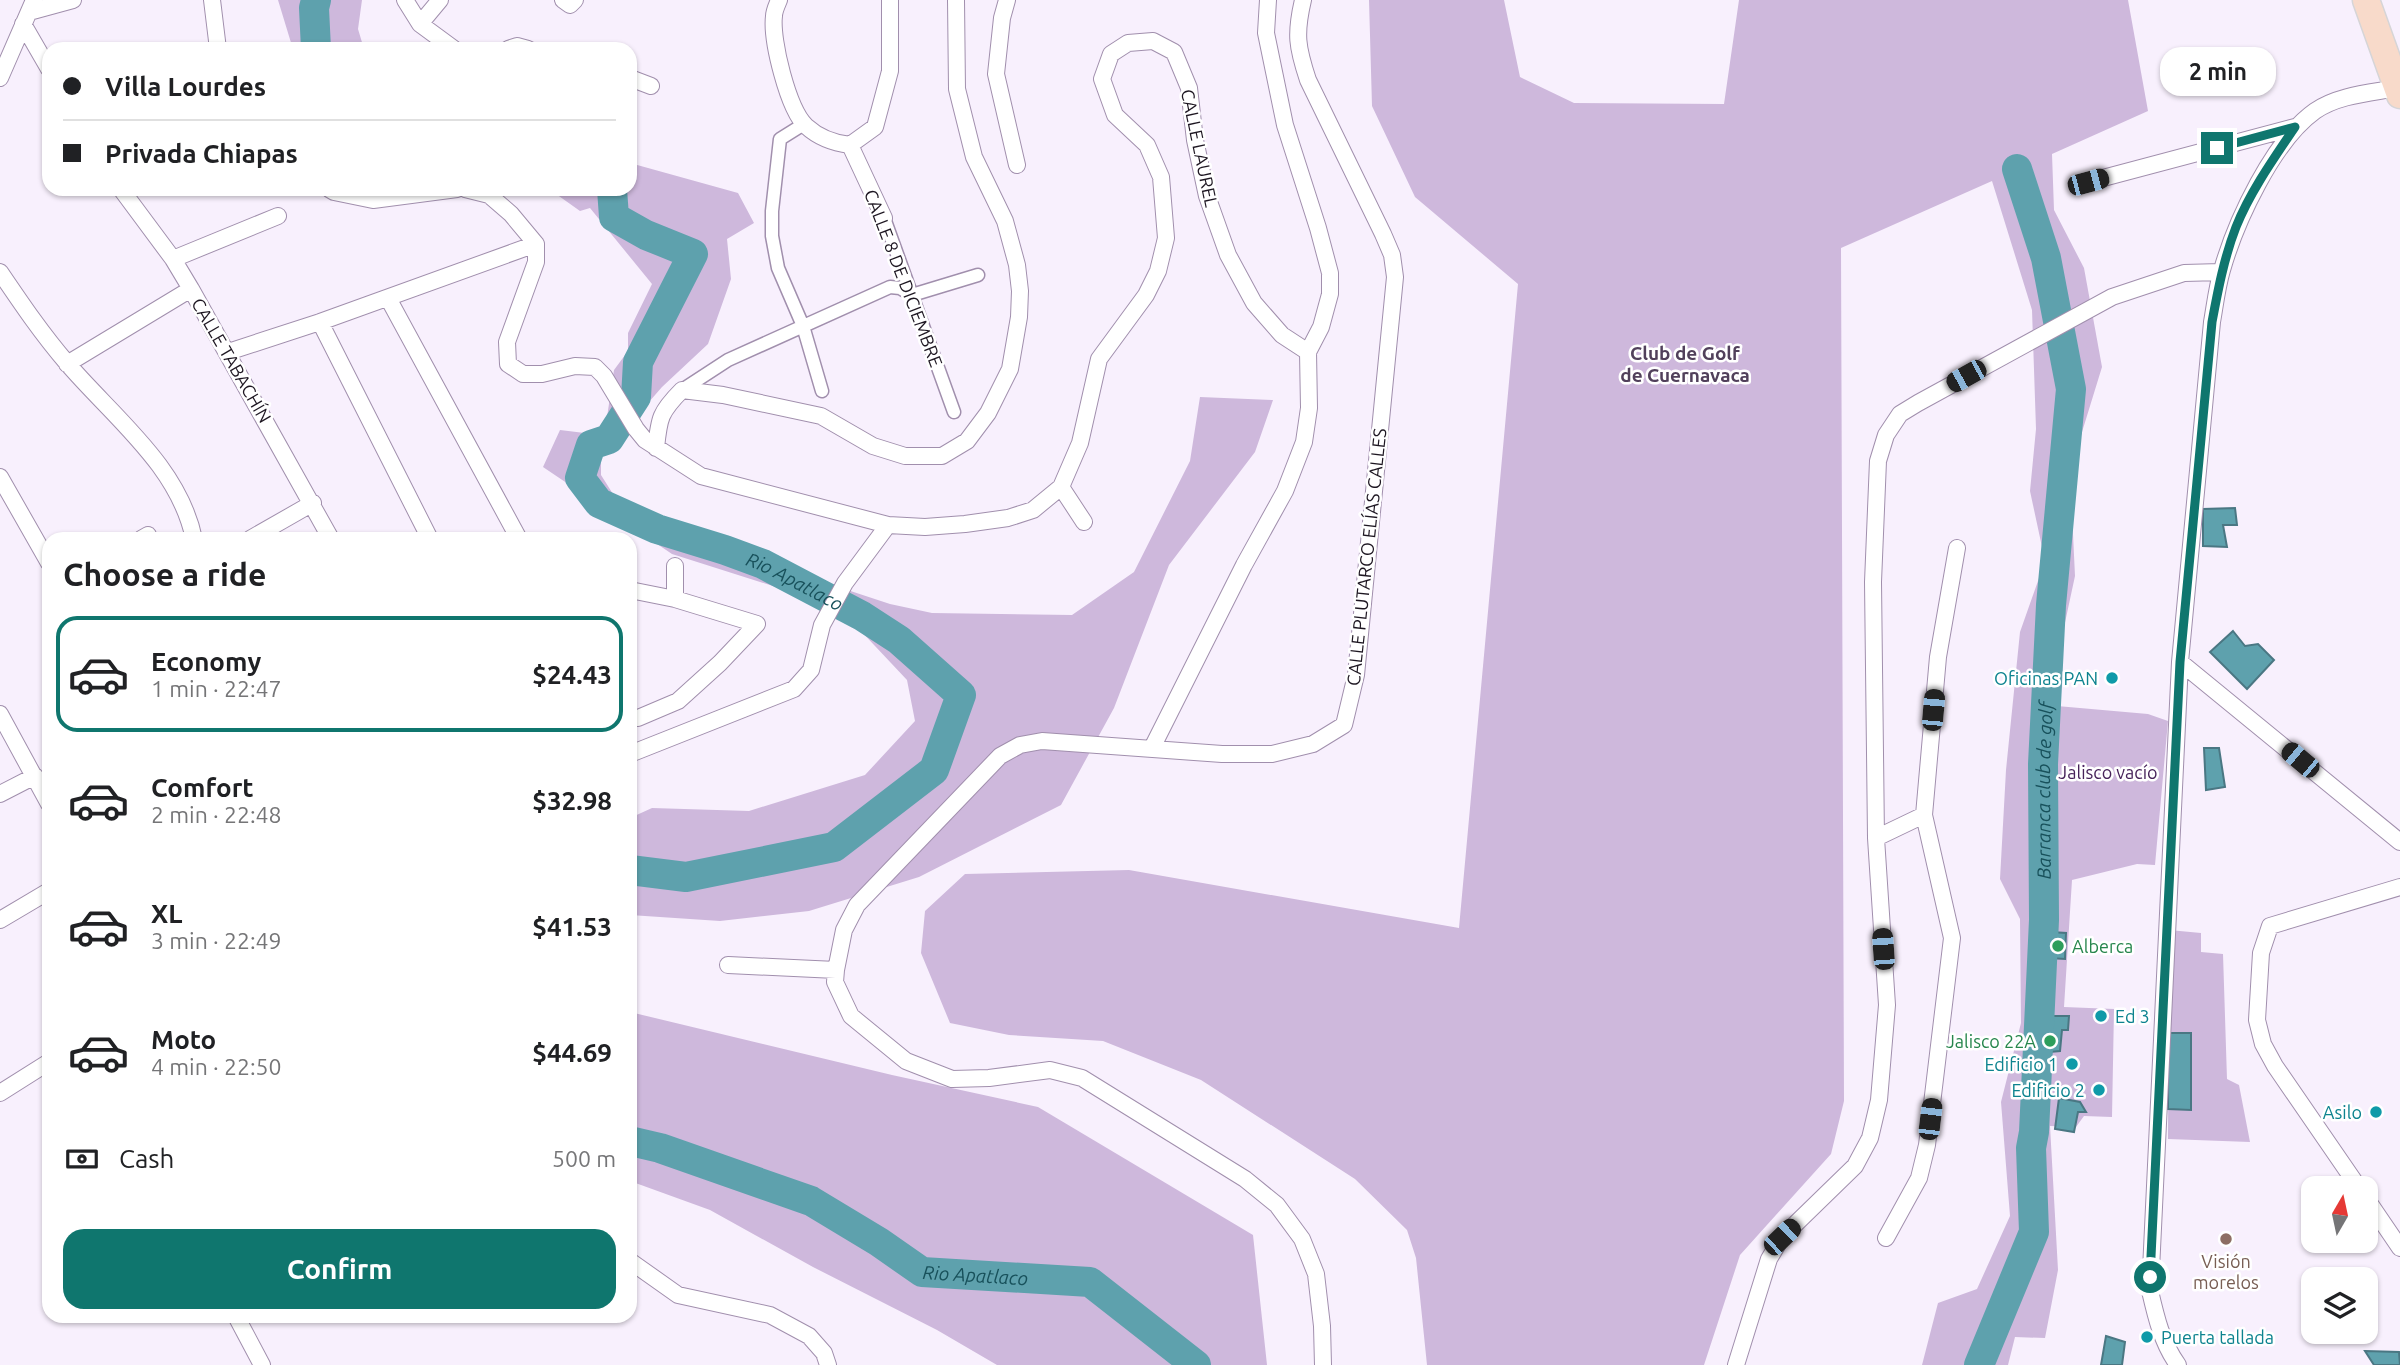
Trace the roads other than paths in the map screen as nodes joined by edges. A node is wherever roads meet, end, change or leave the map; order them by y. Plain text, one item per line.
1 (73, 0) edge
2 (212, 0) edge
3 (405, 0) edge
4 (440, 0) edge
5 (563, 0) edge
6 (575, 0) edge
7 (779, 0) edge
8 (890, 0) edge
9 (956, 0) edge
10 (1007, 0) edge
11 (1268, 0) edge
12 (1303, 0) edge
13 (2366, 0) edge
14 (29, 12) edge
15 (420, 24) junction
16 (217, 42) edge
17 (444, 42) edge
18 (42, 49) edge
19 (0, 78) edge
20 (637, 81) edge
21 (651, 86) dead end
22 (2398, 92) edge
23 (804, 124) junction
24 (2295, 127) junction
25 (850, 145) junction
26 (1017, 165) dead end
27 (2088, 182) dead end
28 (126, 196) edge
29 (355, 196) edge
30 (404, 196) edge
31 (490, 196) edge
32 (278, 216) dead end
33 (884, 218) joint
34 (536, 244) junction
35 (173, 259) junction
36 (0, 272) edge
37 (2221, 272) junction
38 (978, 275) dead end
39 (191, 289) junction
40 (912, 295) junction
41 (387, 298) junction
42 (320, 322) junction
43 (803, 327) junction
44 (228, 352) junction
45 (1308, 352) junction
46 (67, 364) junction
47 (681, 390) junction
48 (822, 391) dead end
49 (954, 412) dead end
50 (656, 448) junction
51 (0, 477) edge
52 (1061, 487) junction
53 (313, 503) junction
54 (1084, 522) dead end
55 (888, 525) junction
56 (193, 532) edge
57 (262, 532) edge
58 (328, 532) edge
59 (426, 532) edge
60 (515, 532) edge
61 (1957, 548) dead end
62 (42, 551) edge
63 (675, 566) dead end
64 (637, 591) edge
65 (675, 599) junction
66 (2180, 662) junction
67 (0, 714) edge
68 (638, 718) dead end
69 (1152, 748) junction
70 (637, 751) edge
71 (35, 776) junction
72 (42, 790) edge
73 (0, 794) edge
74 (1924, 815) junction
75 (1876, 838) junction
76 (2400, 842) edge
77 (2400, 887) edge
78 (42, 895) edge
79 (0, 920) edge
80 (728, 965) dead end
81 (836, 970) junction
82 (42, 1066) edge
83 (0, 1093) edge
84 (2351, 1176) edge
85 (2378, 1216) edge
86 (1886, 1238) dead end
87 (2400, 1248) edge
88 (637, 1266) edge
89 (240, 1323) edge
90 (262, 1365) edge
91 (828, 1365) edge
92 (1323, 1365) edge
93 (1736, 1365) edge
94 (2178, 1365) edge

1 - 14 street
2 - 16 street
3 - 15 street
4 - 15 street
5 - 6 street
7 - 23 street
8 - 25 street
9 - 47 street
10 - 26 street
11 - 45 street
12 - 69 street, CALLE PLUTARCO ELÍAS CALLES
13 - 22 main road
14 - 18 street
14 - 19 street
15 - 17 street
20 - 21 street
22 - 24 street
23 - 25 street
23 - 43 street
24 - 27 street
24 - 37 street
25 - 33 street, CALLE 8 DE DICIEMBRE
28 - 35 street, CALLE TABACHÍN
29 - 30 street
31 - 34 street
32 - 35 street
33 - 40 street, CALLE 8 DE DICIEMBRE
34 - 41 street
34 - 50 street, CALLE LAUREL
35 - 39 street, CALLE TABACHÍN
36 - 46 street
37 - 66 street
37 - 75 street
38 - 40 street
39 - 44 street, CALLE TABACHÍN
39 - 46 street
40 - 43 street
40 - 49 street, CALLE 8 DE DICIEMBRE
41 - 42 street
41 - 60 street
42 - 44 street
42 - 59 street
43 - 47 street
43 - 48 street
44 - 53 street, CALLE TABACHÍN
45 - 52 street, CALLE LAUREL
45 - 69 street
46 - 56 street
47 - 50 street
50 - 55 street, CALLE LAUREL
51 - 62 street
52 - 54 street
52 - 55 street, CALLE LAUREL
53 - 57 street
53 - 58 street, CALLE TABACHÍN
55 - 70 street
61 - 74 street
63 - 65 street
64 - 65 street
65 - 68 street
66 - 76 street
66 - 94 street
67 - 71 street
69 - 81 street, CALLE PLUTARCO ELÍAS CALLES
71 - 72 street
71 - 73 street
74 - 75 street
74 - 86 street
75 - 93 street
77 - 84 street
78 - 79 street
80 - 81 street
81 - 92 street, CALLE PLUTARCO ELÍAS CALLES
82 - 83 street
85 - 87 street
88 - 91 street
89 - 90 street

